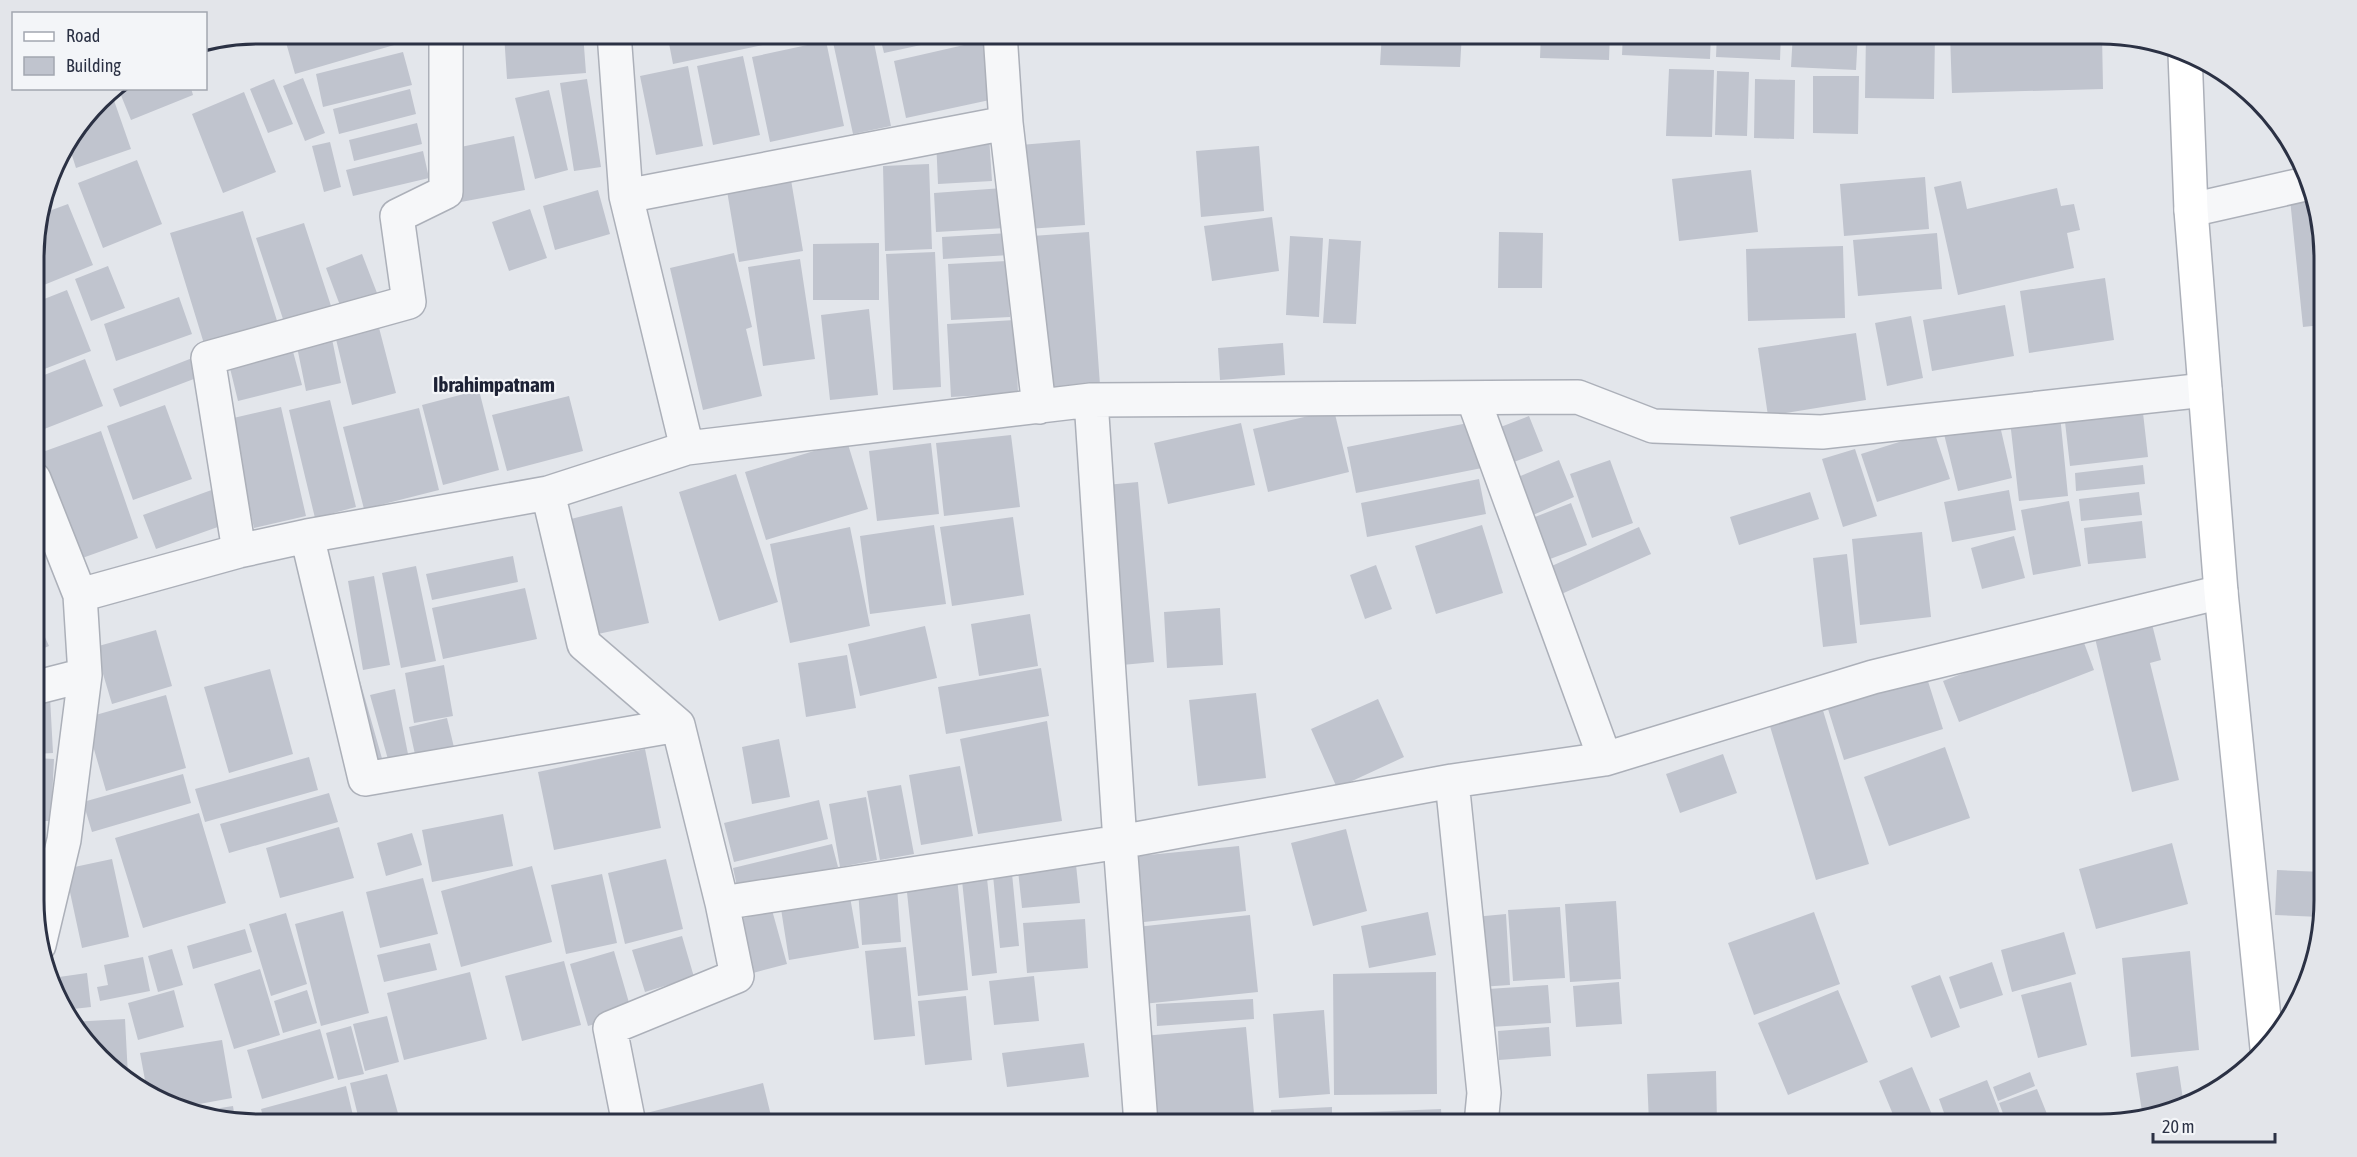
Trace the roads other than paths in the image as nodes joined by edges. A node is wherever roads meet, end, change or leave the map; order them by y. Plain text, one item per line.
1 (446, 44) edge
2 (615, 44) edge
3 (1001, 44) edge
4 (2185, 62) edge
5 (1006, 123) junction
6 (2301, 185) edge
7 (626, 196) junction
8 (2191, 210) junction
9 (2205, 390) junction
10 (1473, 398) junction
11 (1091, 400) junction
12 (1039, 407) junction
13 (687, 448) junction
14 (548, 493) junction
15 (44, 504) edge
16 (308, 536) junction
17 (239, 551) junction
18 (2221, 592) junction
19 (80, 595) junction
20 (85, 675) junction
21 (44, 685) edge
22 (678, 724) junction
23 (1605, 759) junction
24 (1452, 781) junction
25 (1119, 842) junction
26 (722, 903) junction
27 (44, 912) edge
28 (2266, 1034) edge
29 (627, 1114) edge
30 (1139, 1114) edge
31 (1482, 1114) edge

1 - 17 street
2 - 7 street
3 - 5 street
4 - 8 main road
5 - 7 street
5 - 12 street
6 - 8 street
7 - 13 street
8 - 9 main road
9 - 10 street
9 - 18 main road
10 - 11 street
10 - 23 street
11 - 12 street
11 - 25 street
12 - 13 street
13 - 14 street
14 - 16 street
14 - 22 street
15 - 19 street
16 - 17 street
16 - 22 street
17 - 19 street
18 - 23 street
18 - 28 main road
19 - 20 street
20 - 21 street
20 - 27 street
22 - 26 street
23 - 24 street
24 - 25 street
24 - 31 street
25 - 26 street
25 - 30 street
26 - 29 street

